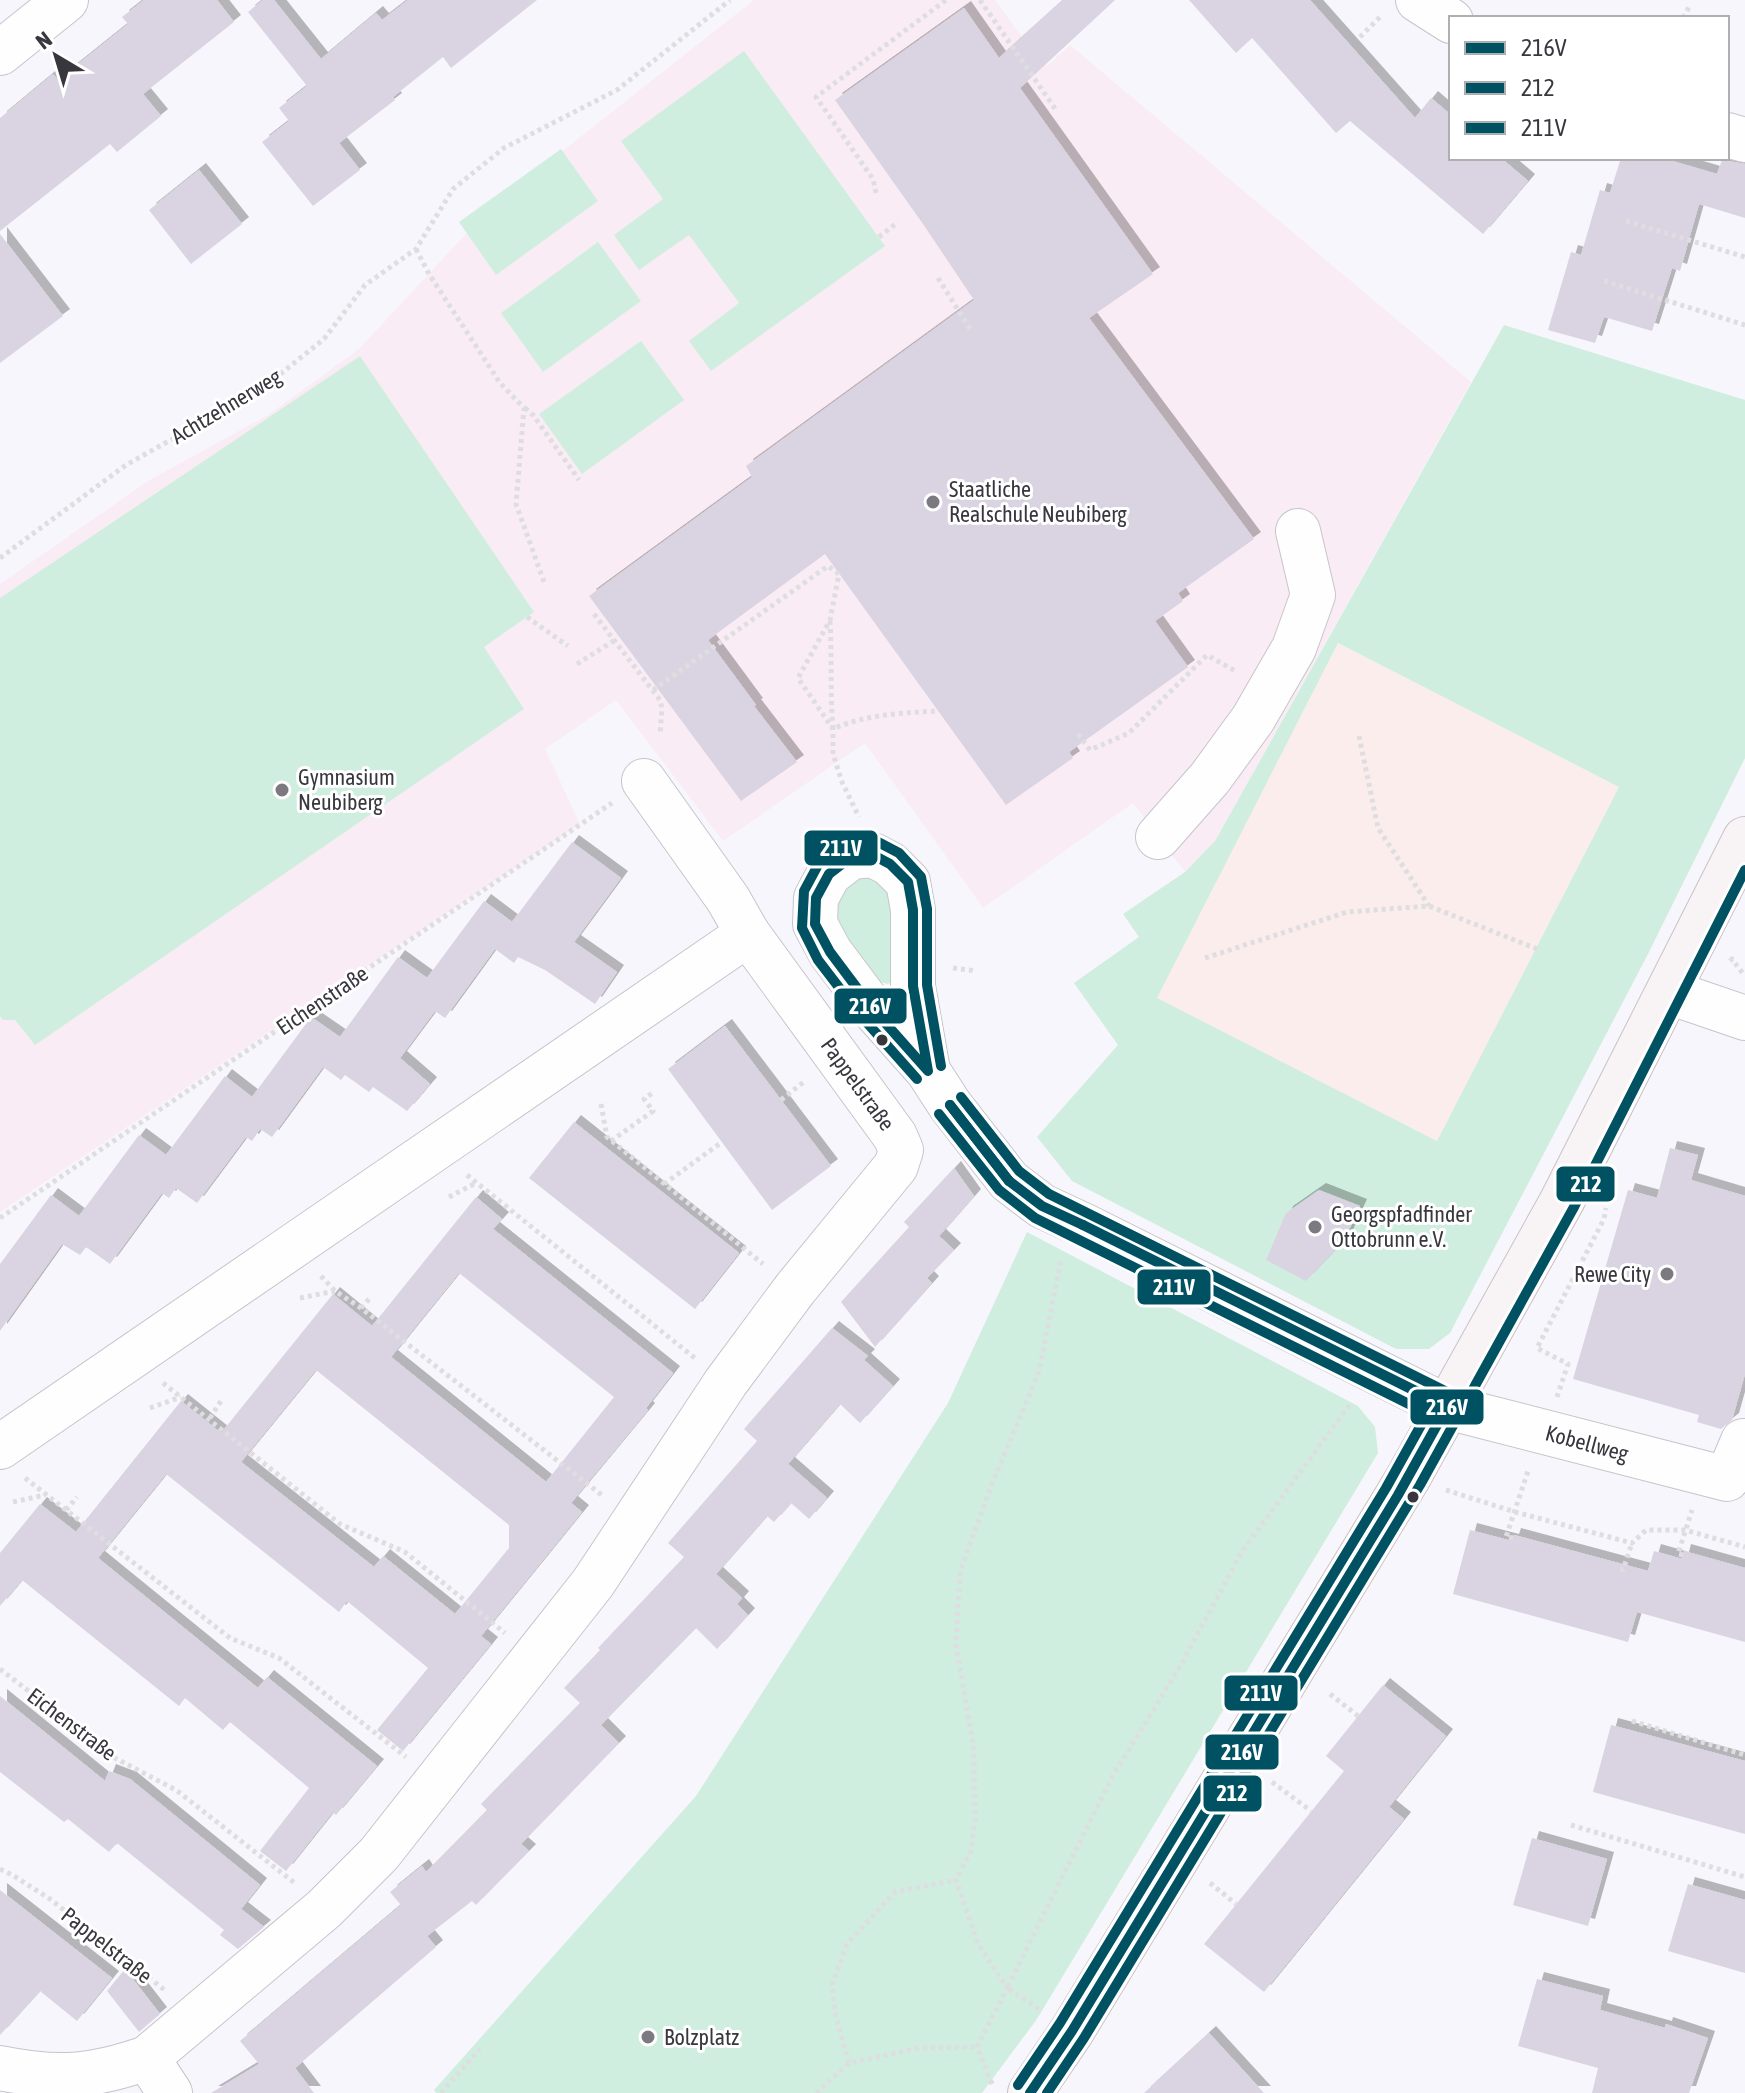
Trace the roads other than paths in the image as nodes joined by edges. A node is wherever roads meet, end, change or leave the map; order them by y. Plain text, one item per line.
1 (66, 0) edge
2 (1399, 9) edge
3 (1449, 21) edge
4 (5, 38) edge
5 (1298, 531) dead end
6 (644, 781) road end
7 (1158, 837) dead end
8 (1745, 839) edge
9 (748, 934) junction
10 (1669, 992) junction
11 (1745, 1018) edge
12 (928, 1071) junction
13 (1447, 1407) junction
14 (1735, 1460) edge
15 (11, 1462) edge
16 (0, 2068) edge
17 (159, 2076) edge
18 (1012, 2090) edge

1 - 4 street
2 - 3 street
5 - 7 street
6 - 9 street, Pappelstraße
8 - 10 main road
9 - 15 street
9 - 17 street, Pappelstraße
10 - 11 street
10 - 13 main road
12 - 12 street
12 - 13 street, Kobellweg
13 - 14 street, Kobellweg
13 - 18 main road
16 - 17 street, Pappelstraße

